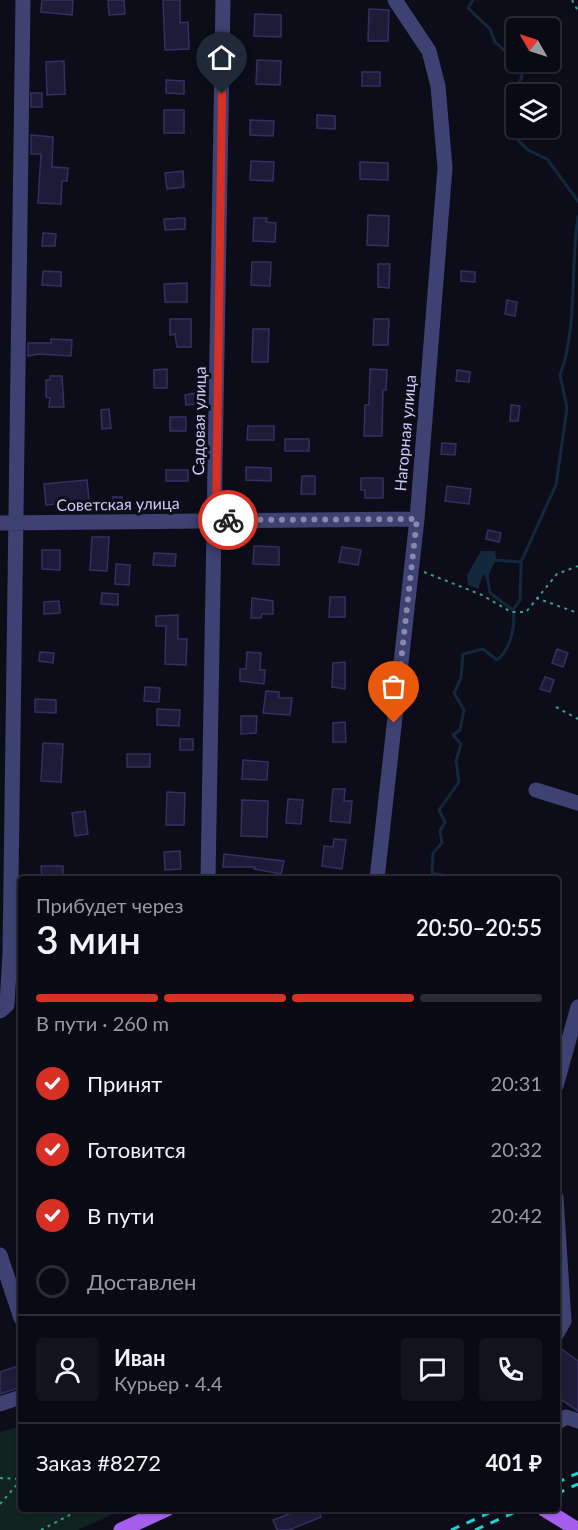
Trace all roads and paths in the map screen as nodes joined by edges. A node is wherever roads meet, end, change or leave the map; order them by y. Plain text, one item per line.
1 (23, 0) edge
2 (223, 0) edge
3 (395, 0) edge
4 (572, 0) edge
5 (578, 11) edge
6 (417, 519) junction
7 (216, 520) junction
8 (0, 523) edge
9 (16, 523) junction
10 (578, 566) edge
11 (411, 567) junction
12 (536, 598) junction
13 (578, 613) edge
14 (556, 707) dead end
15 (578, 719) edge
16 (536, 790) dead end
17 (578, 804) edge
18 (208, 876) edge
19 (377, 876) edge
20 (10, 954) edge
21 (578, 1007) edge
22 (0, 1011) edge
23 (560, 1072) edge
24 (0, 1255) edge
25 (560, 1260) edge
26 (18, 1309) edge
27 (560, 1328) edge
28 (18, 1398) edge
29 (0, 1404) edge
30 (560, 1421) edge
31 (578, 1421) edge
32 (0, 1478) edge
33 (18, 1480) edge
34 (18, 1483) edge
35 (0, 1504) edge
36 (75, 1512) edge
37 (162, 1512) edge
38 (549, 1512) edge
39 (137, 1526) edge
40 (41, 1530) edge
41 (121, 1530) edge
42 (578, 1530) edge

1 - 9 street
2 - 7 street, Садовая улица
3 - 6 street, Нагорная улица
4 - 5 path
6 - 7 street, Советская улица
6 - 11 street, Нагорная улица
7 - 9 street, Советская улица
7 - 18 street, Садовая улица
8 - 9 street, Советская улица
9 - 20 street
10 - 12 path
11 - 12 path
11 - 19 street, Нагорная улица
12 - 13 path
14 - 15 path
16 - 17 street
20 - 22 street
21 - 23 street
24 - 26 street
25 - 27 street
28 - 29 street
30 - 31 street
32 - 33 path
34 - 35 path
36 - 40 path
37 - 39 main road
38 - 42 main road
39 - 41 main road

